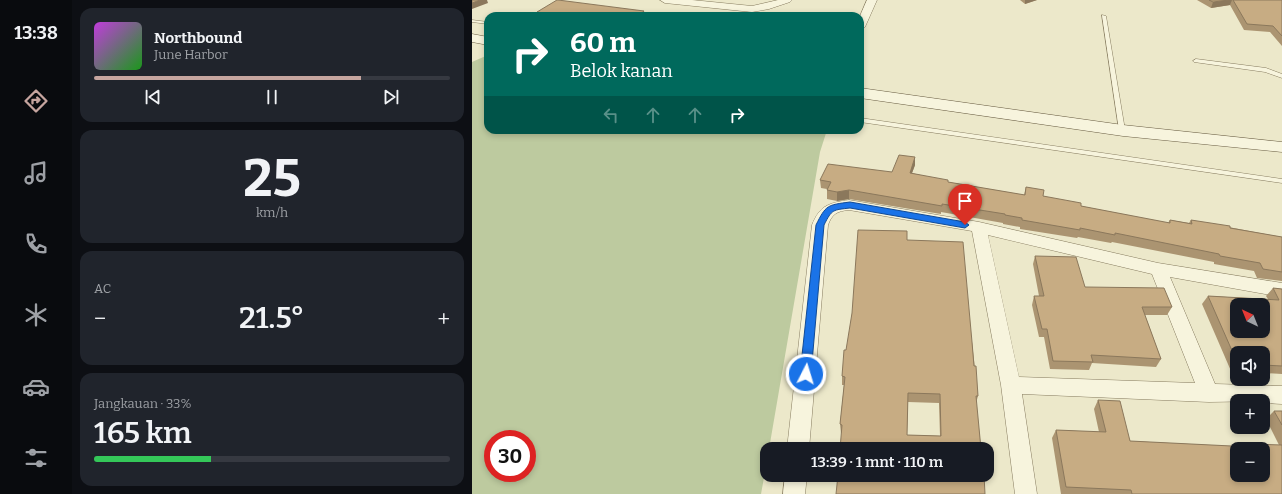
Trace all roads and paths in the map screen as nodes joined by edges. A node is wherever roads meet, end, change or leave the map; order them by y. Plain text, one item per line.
1 (665, 0) edge
2 (787, 0) edge
3 (872, 0) edge
4 (708, 2) edge
5 (1104, 16) dead end
6 (864, 18) edge
7 (472, 21) edge
8 (484, 22) edge
9 (472, 38) edge
10 (484, 40) edge
11 (1196, 60) dead end
12 (1282, 76) edge
13 (864, 93) edge
14 (864, 121) edge
15 (1122, 130) junction
16 (1282, 147) edge
17 (1282, 181) edge
18 (980, 227) junction
19 (1158, 269) junction
20 (1282, 290) edge
21 (1011, 385) junction
22 (1209, 393) junction
23 (1282, 395) edge
24 (799, 442) edge
25 (795, 482) edge
26 (794, 494) edge
27 (1026, 494) edge

1 - 4 street
2 - 4 street
3 - 6 street
5 - 15 lane
7 - 8 lane
9 - 10 street
11 - 12 lane
13 - 15 street
14 - 17 lane
15 - 16 street
18 - 19 street
18 - 21 street
18 - 24 street
19 - 20 street
19 - 22 street
21 - 22 street
21 - 27 street
22 - 23 street
25 - 26 street

